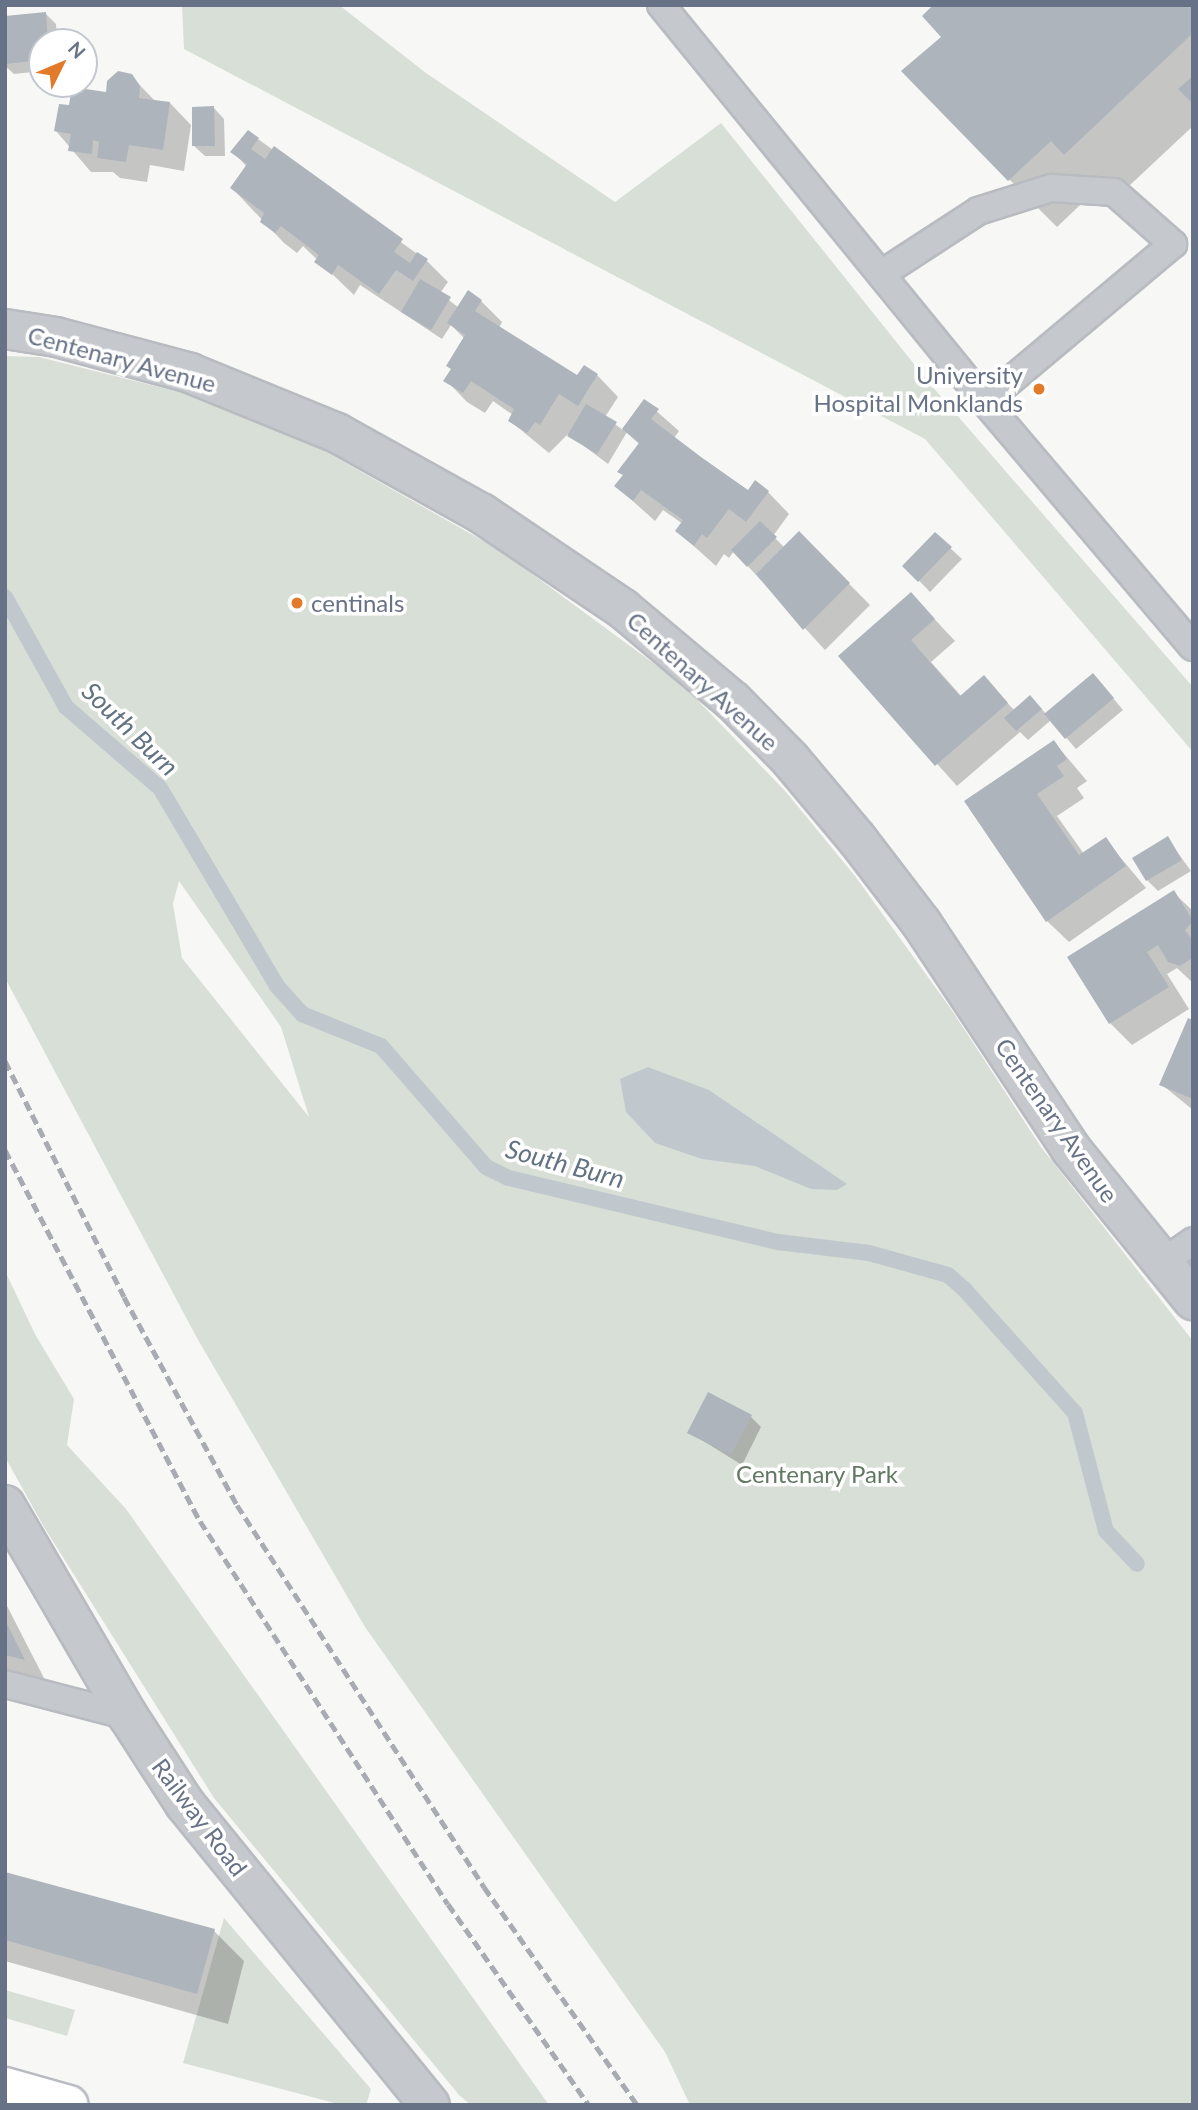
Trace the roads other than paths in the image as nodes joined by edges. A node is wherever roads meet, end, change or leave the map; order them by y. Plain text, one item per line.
1 (661, 5) edge
2 (883, 273) junction
3 (5, 329) edge
4 (985, 402) junction
5 (1193, 647) edge
6 (1193, 1241) edge
7 (1162, 1263) junction
8 (1193, 1300) edge
9 (5, 1505) edge
10 (5, 1684) edge
11 (128, 1716) junction
12 (5, 2087) edge
13 (69, 2105) edge
14 (430, 2105) edge

1 - 2 lane
2 - 4 lane
2 - 4 lane
3 - 7 street, Centenary Avenue
4 - 5 lane
6 - 7 lane
7 - 8 street, Centenary Avenue
9 - 11 street, Railway Road
10 - 11 lane
11 - 14 street, Railway Road
12 - 13 main road

